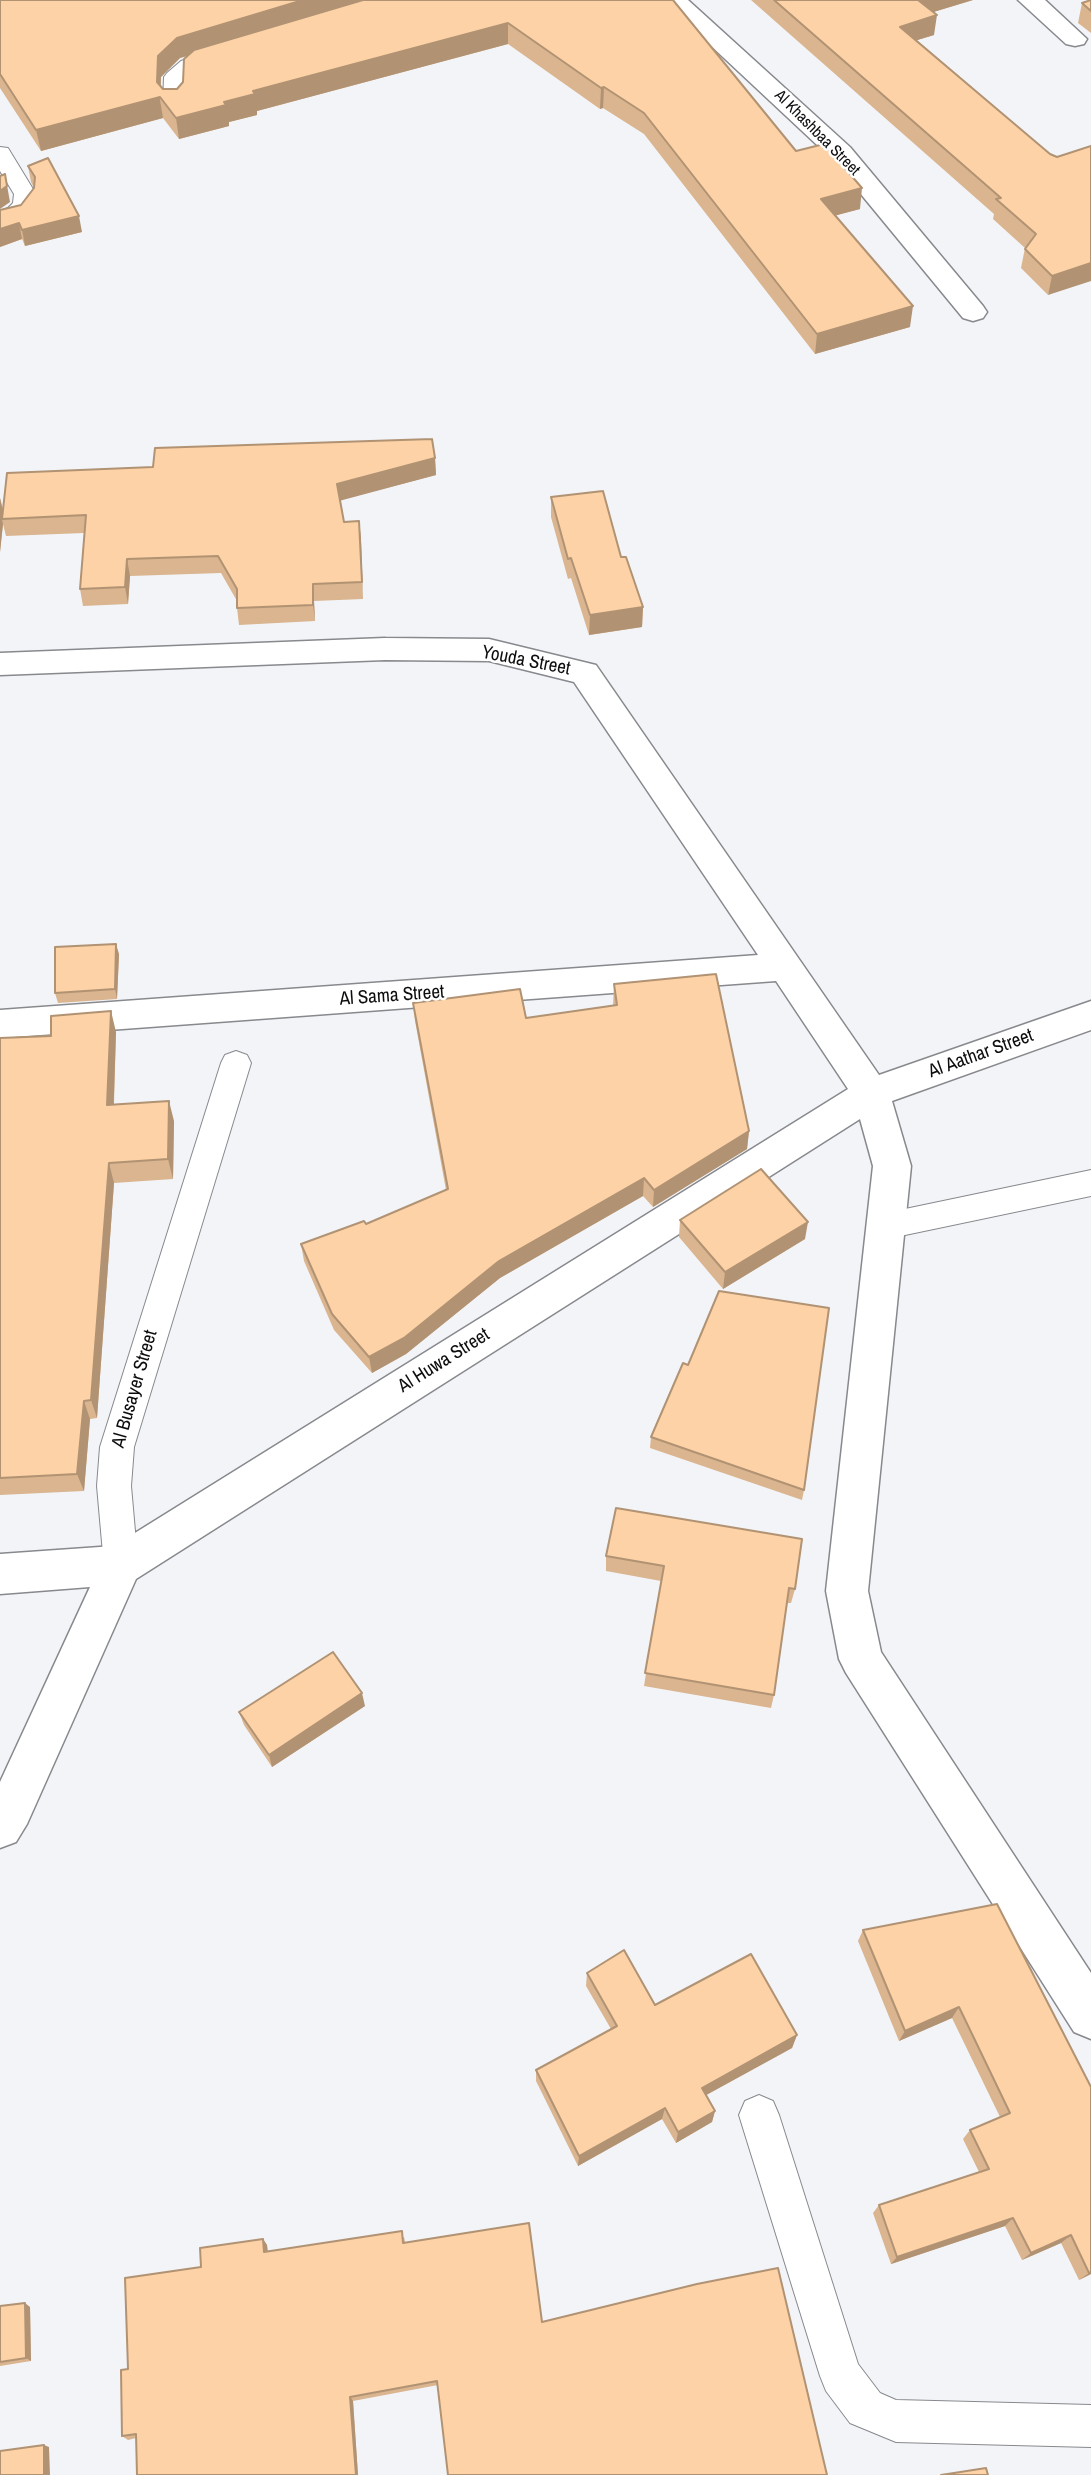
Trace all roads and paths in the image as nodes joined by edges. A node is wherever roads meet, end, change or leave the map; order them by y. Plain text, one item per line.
1 (674, 0) edge
2 (1030, 0) edge
3 (1075, 40) dead end
4 (234, 50) edge
5 (173, 103) edge
6 (0, 153) edge
7 (0, 218) edge
8 (973, 312) dead end
9 (0, 664) edge
10 (784, 967) junction
11 (1091, 1015) edge
12 (0, 1024) edge
13 (236, 1063) dead end
14 (871, 1093) junction
15 (1091, 1183) edge
16 (886, 1226) junction
17 (121, 1565) junction
18 (0, 1574) edge
19 (0, 1826) edge
20 (1091, 2015) edge
21 (759, 2115) dead end
22 (1091, 2426) edge

1 - 8 street, Al Khashbaa Street
2 - 3 street
4 - 5 lane
6 - 7 lane
9 - 10 street, Youda Street
10 - 12 street, Al Sama Street
10 - 14 street, Youda Street
11 - 14 street, Al Aathar Street
13 - 17 lane, Al Busayer Street
14 - 16 street, Youda Street
14 - 17 street, Al Huwa Street
15 - 16 lane
16 - 20 street, Youda Street
17 - 18 street, Al Huwa Street
17 - 19 street, Al Busayer Street
21 - 22 lane

